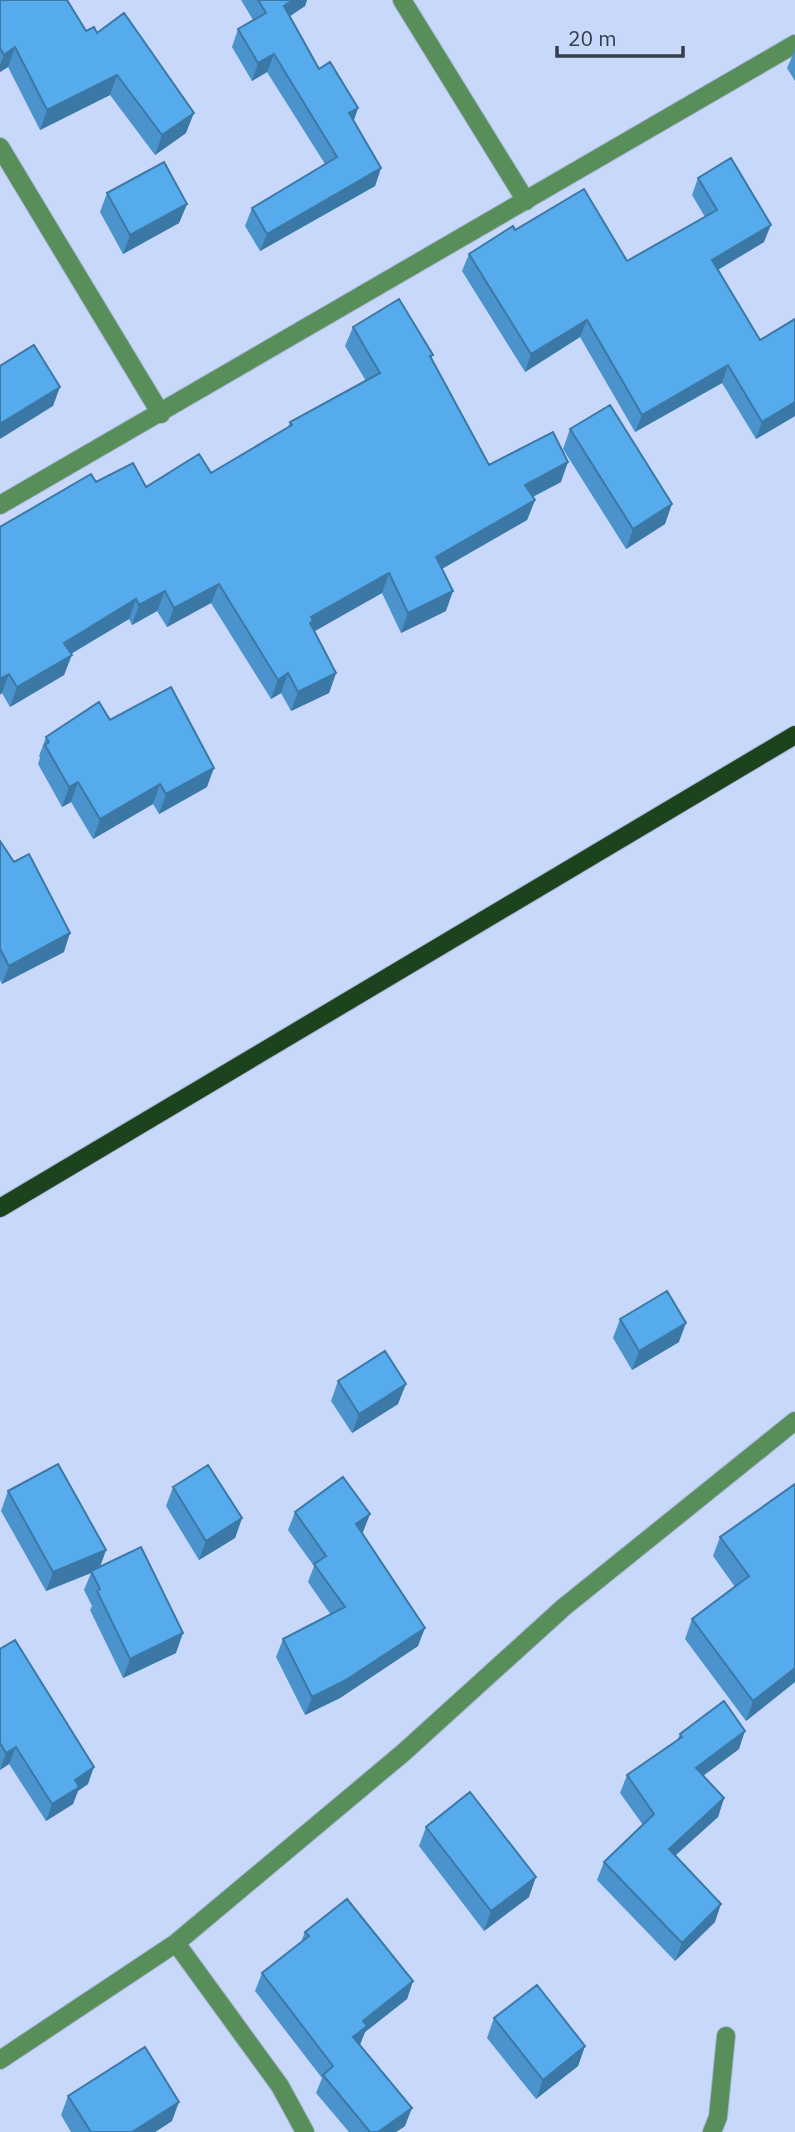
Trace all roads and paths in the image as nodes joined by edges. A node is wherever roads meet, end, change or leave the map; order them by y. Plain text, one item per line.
1 (402, 0) edge
2 (795, 44) edge
3 (0, 147) edge
4 (526, 201) junction
5 (161, 414) junction
6 (0, 505) edge
7 (795, 735) edge
8 (0, 1208) edge
9 (795, 1421) edge
10 (176, 1943) junction
11 (726, 2036) dead end
12 (0, 2060) edge
13 (305, 2132) edge
14 (712, 2132) edge

1 - 4 street
2 - 4 street
3 - 5 street
4 - 5 street
5 - 6 street
7 - 8 main road
9 - 10 street
10 - 12 street
10 - 13 street
11 - 14 street

